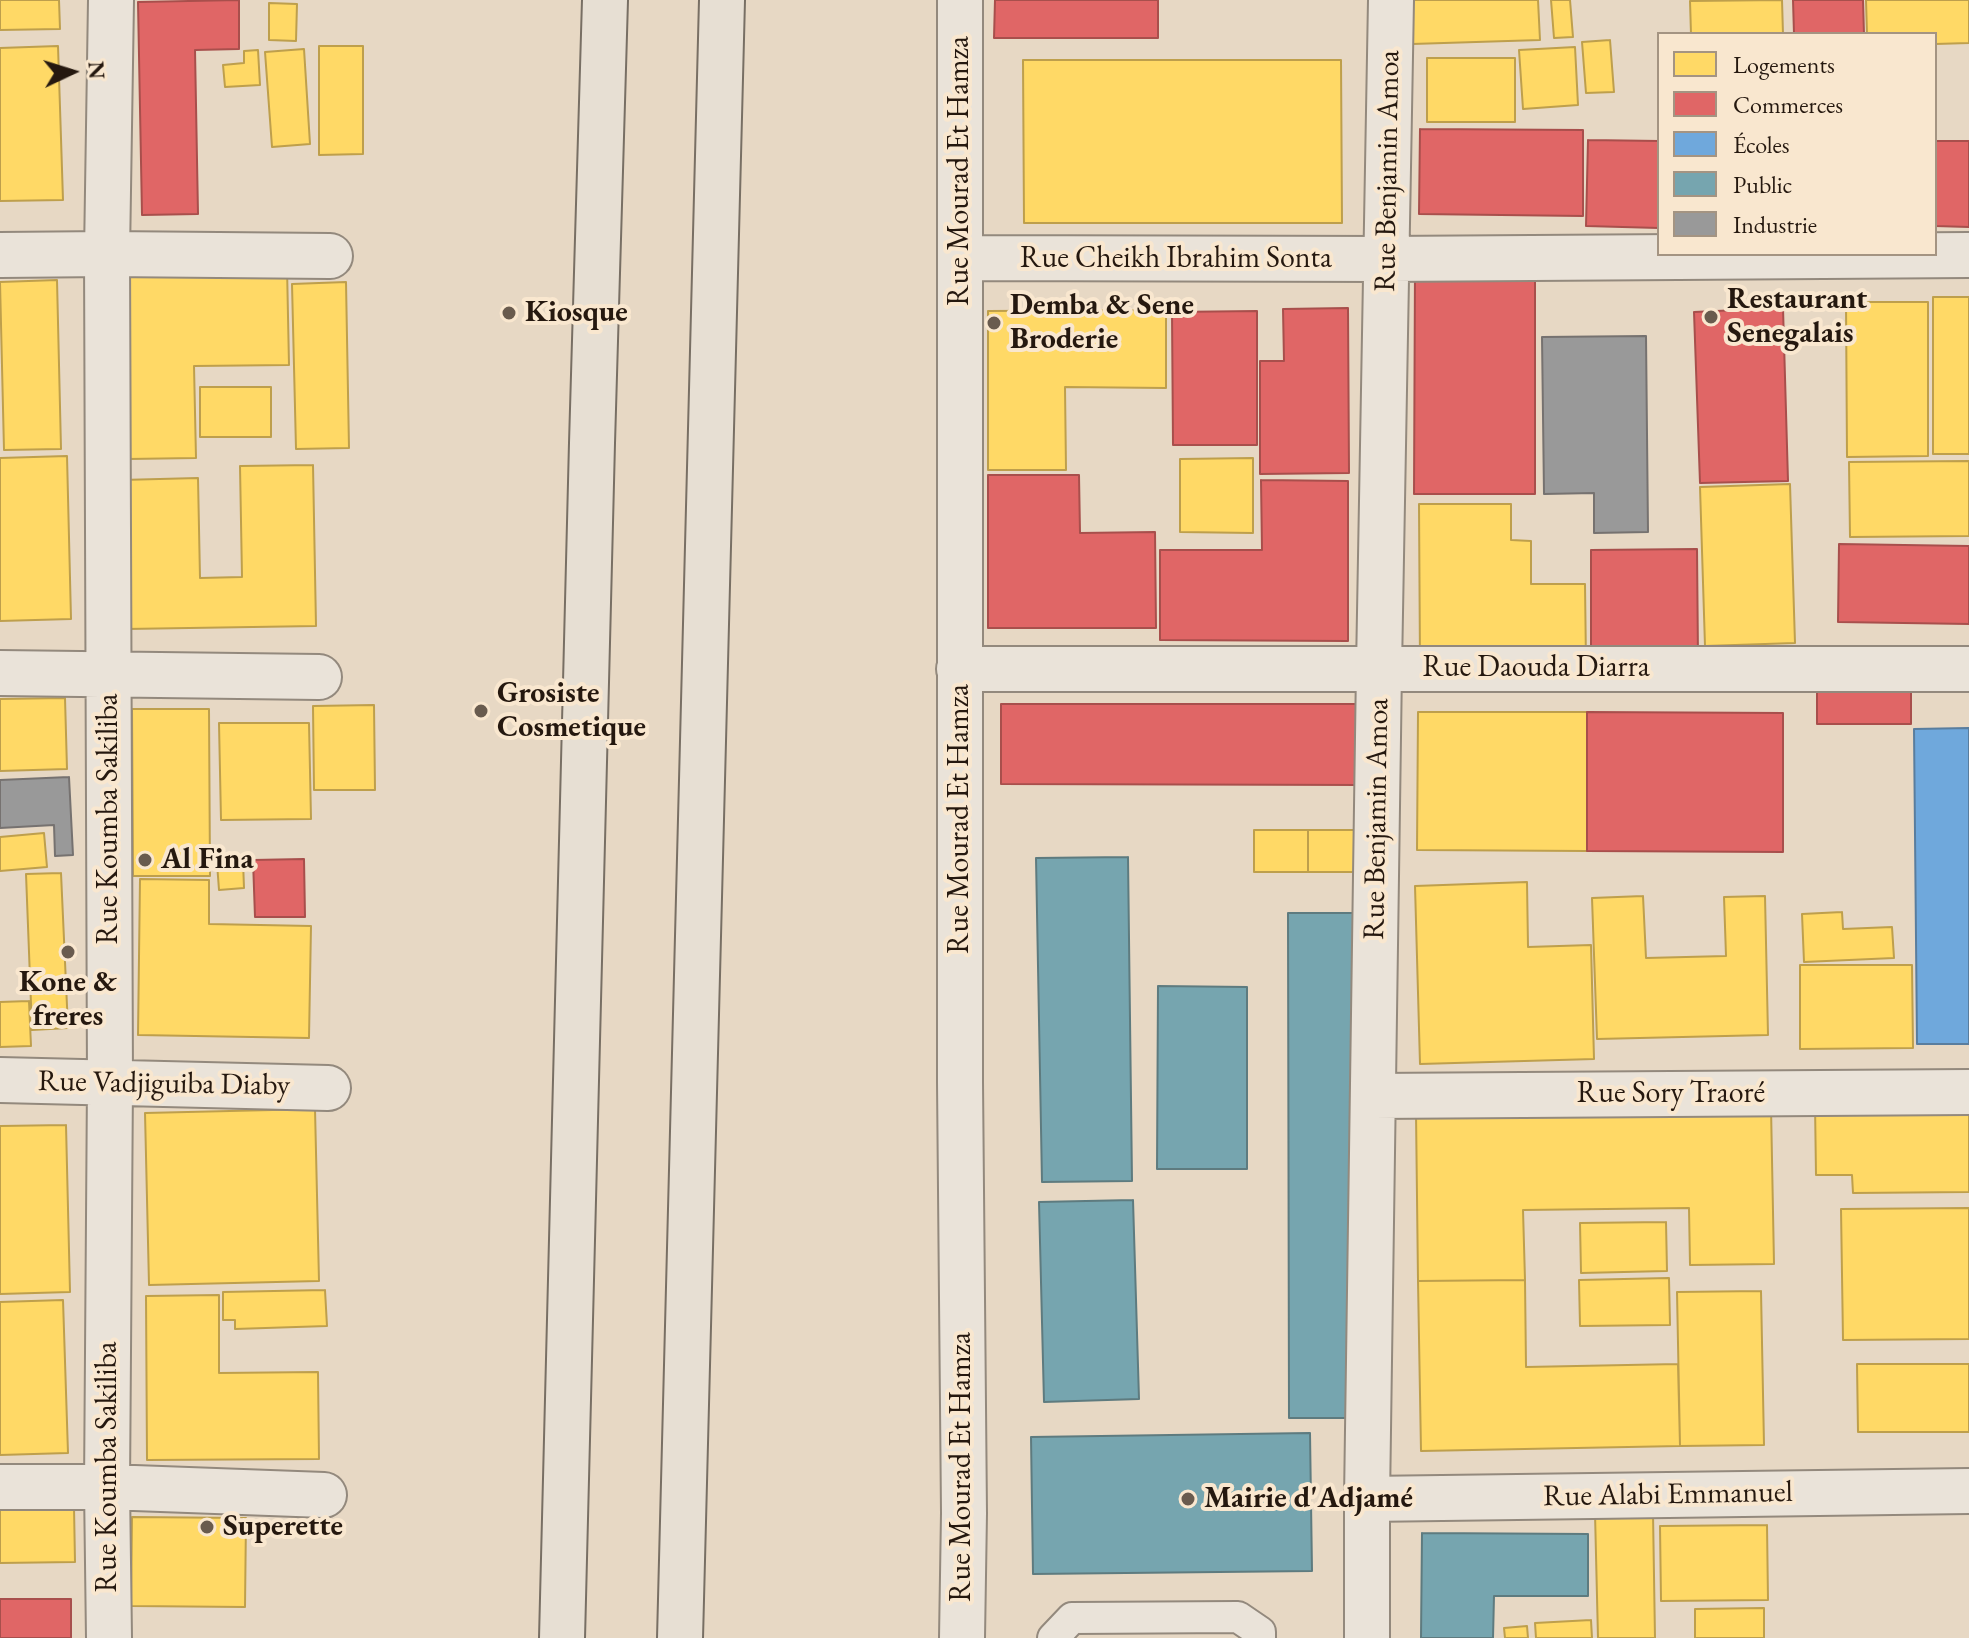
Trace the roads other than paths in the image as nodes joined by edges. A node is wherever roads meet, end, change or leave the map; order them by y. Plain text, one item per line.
1 (111, 0) edge
2 (605, 0) edge
3 (722, 0) edge
4 (960, 0) edge
5 (1391, 0) edge
6 (107, 254) junction
7 (0, 255) edge
8 (1937, 255) edge
9 (1969, 255) edge
10 (330, 256) dead end
11 (1823, 256) edge
12 (960, 258) junction
13 (1386, 259) junction
14 (1379, 668) junction
15 (959, 669) junction
16 (1969, 669) edge
17 (0, 673) edge
18 (109, 674) junction
19 (319, 677) dead end
20 (0, 1080) edge
21 (110, 1082) junction
22 (328, 1088) dead end
23 (1969, 1092) edge
24 (1374, 1096) junction
25 (0, 1487) edge
26 (107, 1487) junction
27 (1969, 1491) edge
28 (324, 1495) dead end
29 (1367, 1499) junction
30 (109, 1638) edge
31 (562, 1638) edge
32 (680, 1638) edge
33 (962, 1638) edge
34 (1053, 1638) edge
35 (1260, 1638) edge
36 (1367, 1638) edge

1 - 6 street, Rue Koumba Sakiliba
2 - 31 highway
3 - 32 highway
4 - 12 street, Rue Mourad Et Hamza
5 - 13 street, Rue Benjamin Amoa
6 - 7 street
6 - 10 street
6 - 18 street, Rue Koumba Sakiliba
8 - 9 street, Rue Cheikh Ibrahim Sonta
11 - 13 street, Rue Cheikh Ibrahim Sonta
12 - 13 street, Rue Cheikh Ibrahim Sonta
12 - 15 street, Rue Mourad Et Hamza
13 - 14 street, Rue Benjamin Amoa
14 - 15 street, Rue Daouda Diarra
14 - 16 street, Rue Daouda Diarra
14 - 24 street, Rue Benjamin Amoa
15 - 33 street, Rue Mourad Et Hamza
17 - 18 street
18 - 19 street
18 - 21 street, Rue Koumba Sakiliba
20 - 21 street, Rue Vadjiguiba Diaby
21 - 22 street, Rue Vadjiguiba Diaby
21 - 26 street, Rue Koumba Sakiliba
23 - 24 street, Rue Sory Traoré
24 - 29 street, Rue Benjamin Amoa
25 - 26 street
26 - 28 street
26 - 30 street, Rue Koumba Sakiliba
27 - 29 street, Rue Alabi Emmanuel
29 - 36 street, Rue Benjamin Amoa
34 - 35 lane

